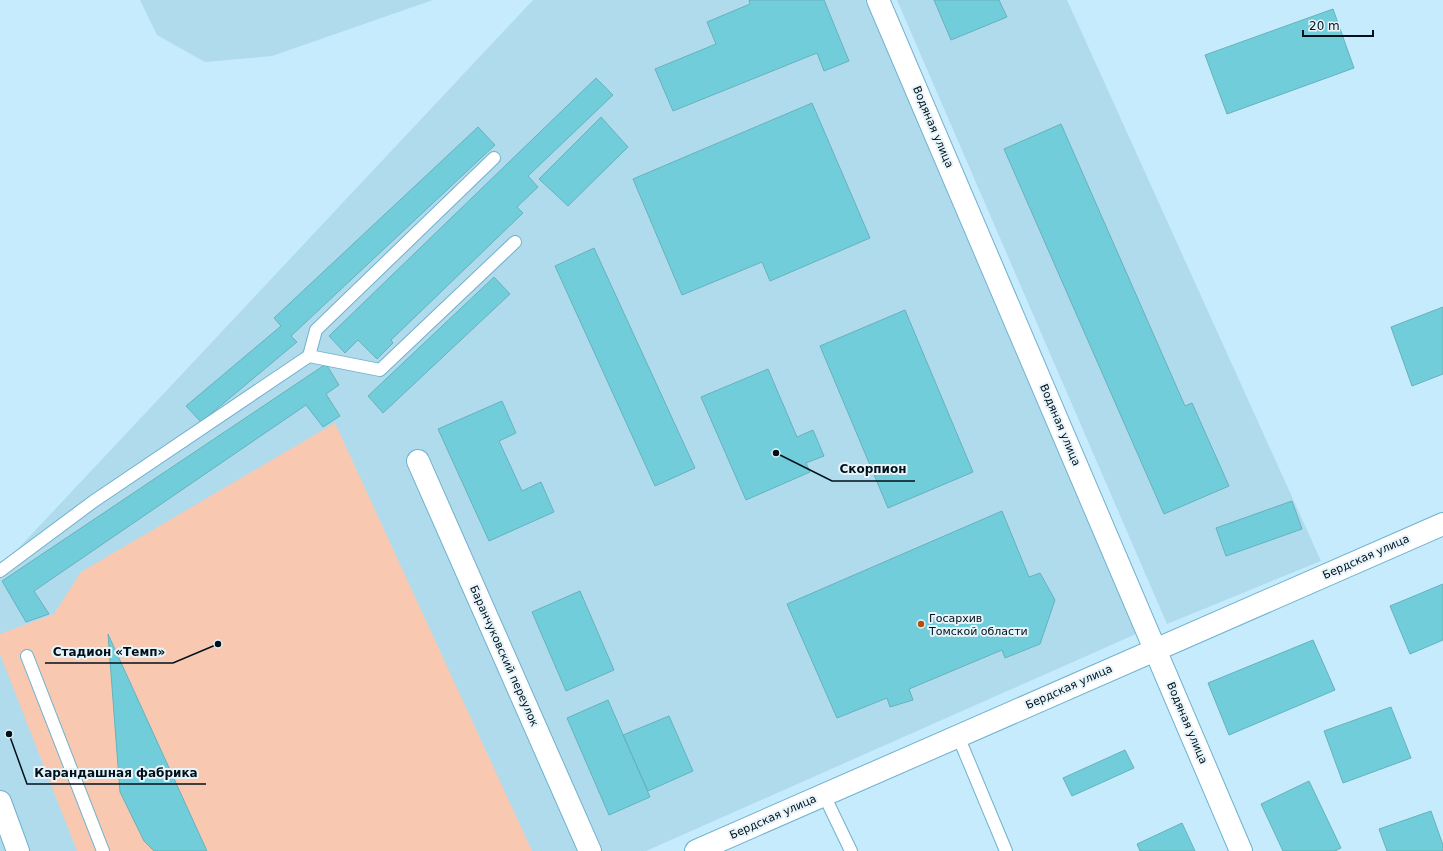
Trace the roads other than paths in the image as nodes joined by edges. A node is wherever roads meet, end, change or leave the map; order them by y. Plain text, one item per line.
1 (878, 0) edge
2 (494, 158) dead end
3 (515, 242) dead end
4 (309, 356) junction
5 (418, 461) dead end
6 (1443, 524) edge
7 (0, 571) edge
8 (1156, 649) junction
9 (27, 656) dead end
10 (958, 736) junction
11 (824, 795) junction
12 (0, 802) edge
13 (18, 851) edge
14 (103, 851) edge
15 (590, 851) edge
16 (696, 851) edge
17 (851, 851) edge
18 (1006, 851) edge
19 (1241, 851) edge

1 - 8 street, Водяная улица
2 - 4 lane
3 - 4 lane
4 - 7 lane
5 - 15 street, Баранчуковский переулок
6 - 8 street, Бердская улица
8 - 10 street, Бердская улица
8 - 19 street, Водяная улица
9 - 14 lane
10 - 11 street, Бердская улица
10 - 18 lane
11 - 16 street, Бердская улица
11 - 17 lane
12 - 13 street

